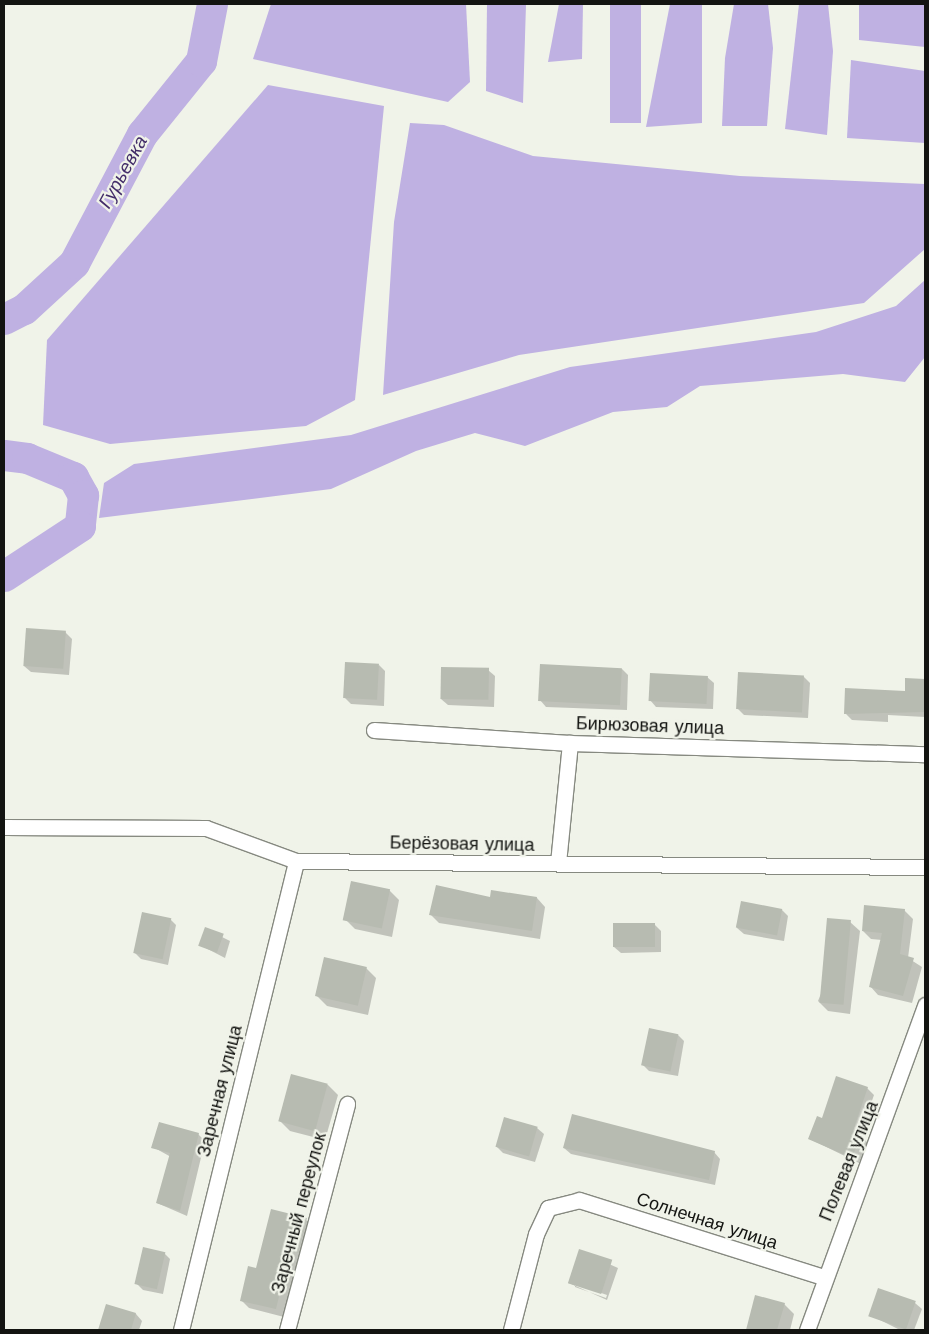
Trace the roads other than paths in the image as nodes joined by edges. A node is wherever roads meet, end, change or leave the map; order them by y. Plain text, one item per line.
1 (374, 730) dead end
2 (570, 742) junction
3 (925, 754) edge
4 (4, 827) edge
5 (296, 861) junction
6 (558, 863) junction
7 (925, 867) edge
8 (925, 1005) edge
9 (347, 1104) dead end
10 (823, 1278) junction
11 (181, 1330) edge
12 (287, 1330) edge
13 (511, 1330) edge
14 (806, 1330) edge

1 - 2 street, Бирюзовая улица
2 - 3 street, Бирюзовая улица
2 - 6 street
4 - 5 street, Берёзовая улица
5 - 6 street, Берёзовая улица
5 - 11 street, Заречная улица
6 - 7 street, Берёзовая улица
8 - 10 street, Полевая улица
9 - 12 street, Заречный переулок
10 - 13 street, Солнечная улица
10 - 14 street, Полевая улица

